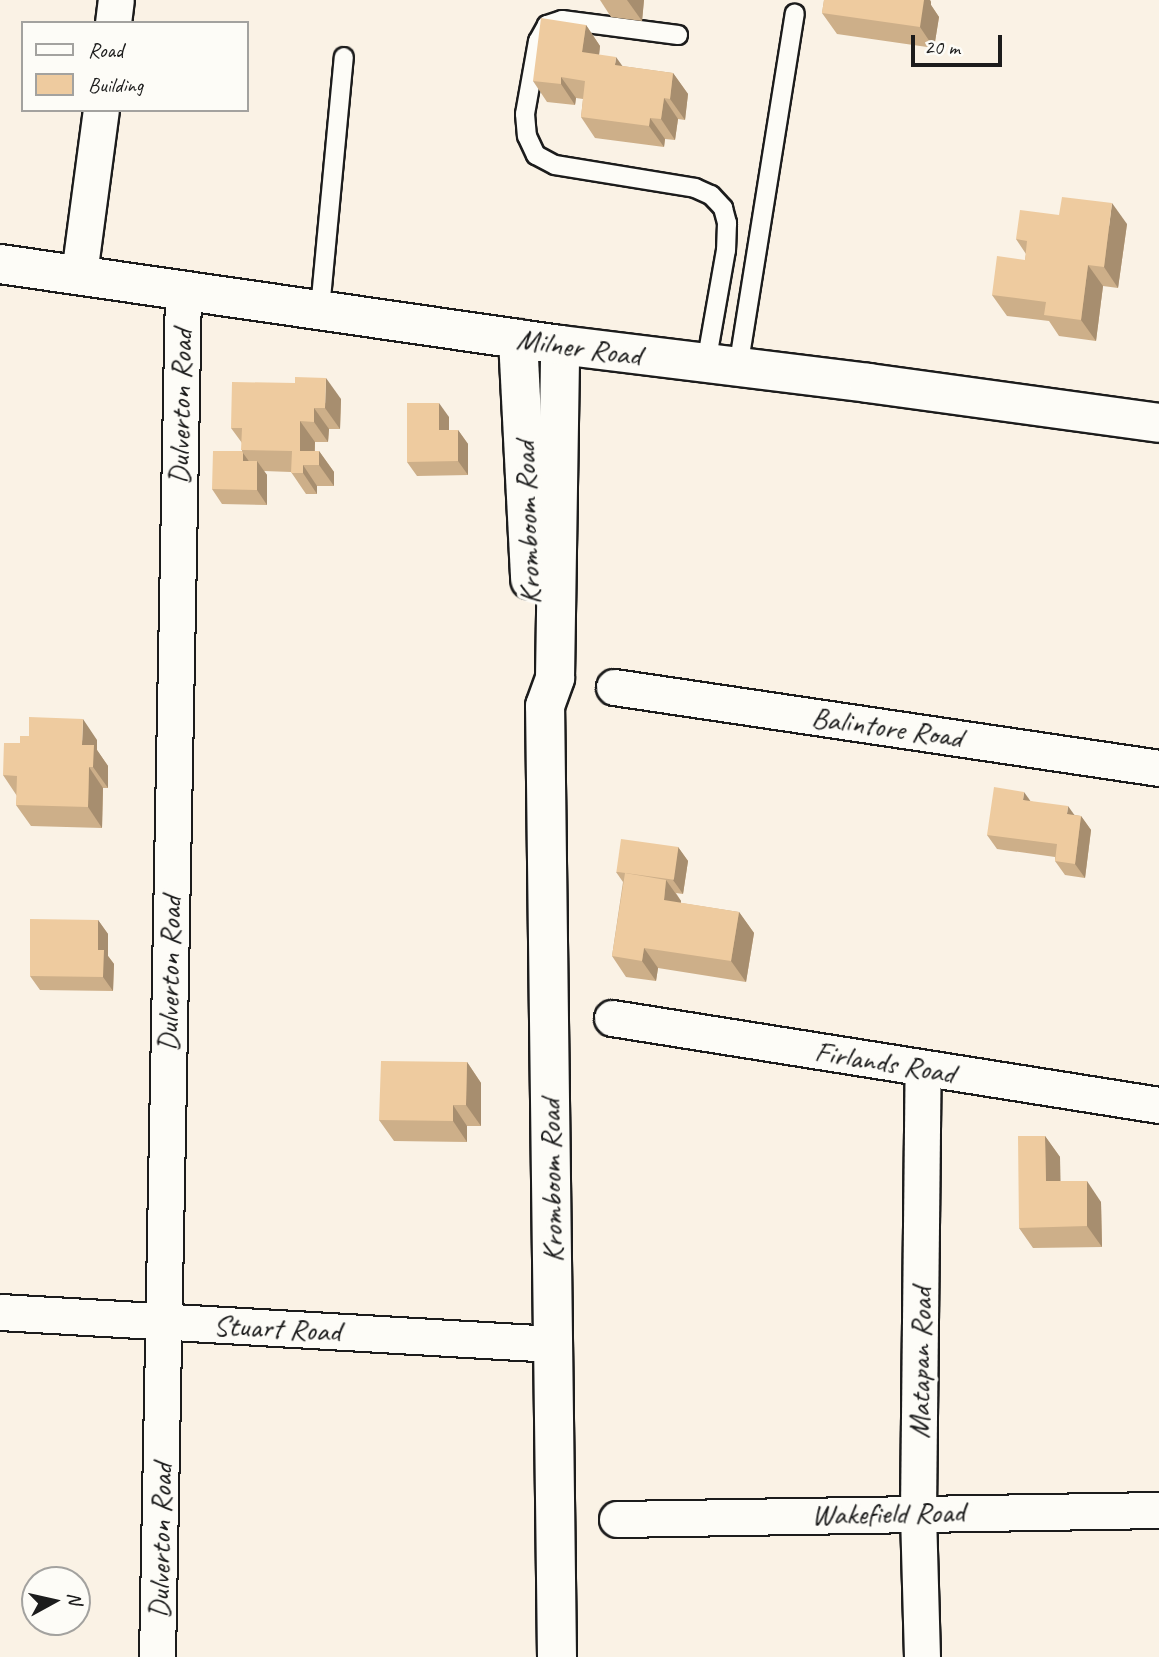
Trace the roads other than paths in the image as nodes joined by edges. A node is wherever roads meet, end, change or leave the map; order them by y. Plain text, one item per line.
1 (116, 0) edge
2 (795, 15) dead end
3 (113, 21) edge
4 (678, 35) dead end
5 (344, 57) dead end
6 (101, 112) edge
7 (0, 264) edge
8 (79, 274) junction
9 (183, 290) junction
10 (320, 309) junction
11 (519, 339) junction
12 (560, 345) junction
13 (722, 366) junction
14 (1159, 423) edge
15 (614, 687) dead end
16 (545, 706) junction
17 (1159, 768) edge
18 (612, 1018) dead end
19 (923, 1069) junction
20 (1159, 1105) edge
21 (0, 1312) edge
22 (164, 1322) junction
23 (553, 1344) junction
24 (1159, 1510) edge
25 (918, 1512) junction
26 (617, 1519) dead end
27 (157, 1657) edge
28 (557, 1657) edge
29 (922, 1657) edge

1 - 3 street
2 - 13 lane
4 - 13 lane
5 - 10 lane
6 - 8 street
7 - 8 street, Milner Road
8 - 9 street, Milner Road
9 - 10 street, Milner Road
9 - 22 street, Dulverton Road
10 - 11 street, Milner Road
11 - 12 street, Milner Road
11 - 16 street, Kromboom Road
12 - 13 street, Milner Road
12 - 16 street, Kromboom Road
13 - 14 street, Milner Road
15 - 17 street, Balintore Road
16 - 23 street, Kromboom Road
18 - 19 street, Firlands Road
19 - 20 street, Firlands Road
19 - 25 street, Matapan Road
21 - 22 street, Stuart Road
22 - 23 street, Stuart Road
22 - 27 street, Dulverton Road
23 - 28 street, Kromboom Road
24 - 25 street, Wakefield Road
25 - 26 street, Wakefield Road
25 - 29 street, Matapan Road

